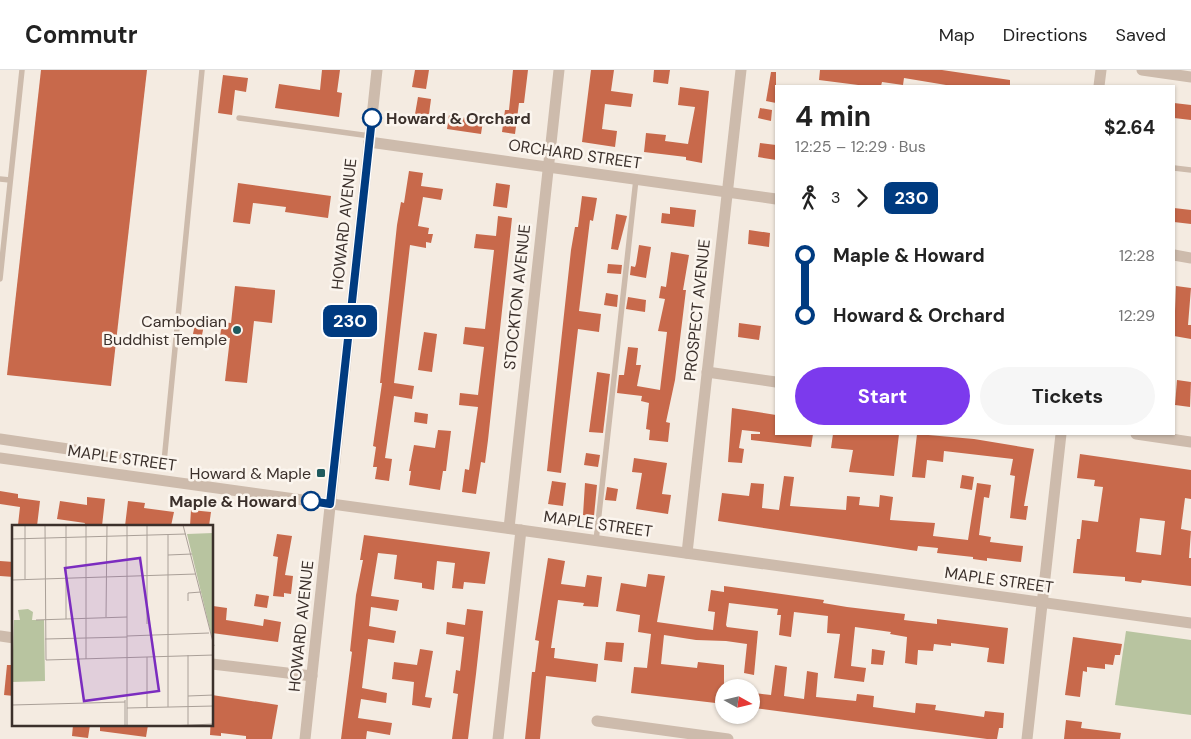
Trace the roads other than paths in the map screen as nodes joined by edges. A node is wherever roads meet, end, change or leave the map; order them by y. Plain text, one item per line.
1 (22, 70) edge
2 (202, 70) edge
3 (377, 70) edge
4 (559, 70) edge
5 (740, 70) edge
6 (1101, 70) edge
7 (1142, 70) edge
8 (1191, 77) edge
9 (1099, 85) edge
10 (240, 118) dead end
11 (369, 139) junction
12 (548, 167) junction
13 (1175, 168) edge
14 (1191, 170) edge
15 (0, 179) edge
16 (636, 179) junction
17 (10, 180) junction
18 (727, 192) junction
19 (775, 199) edge
20 (1175, 255) edge
21 (1191, 258) edge
22 (0, 279) edge
23 (707, 372) junction
24 (775, 382) edge
25 (1061, 435) edge
26 (1143, 435) edge
27 (0, 439) edge
28 (1191, 442) edge
29 (75, 450) joint
30 (0, 458) edge
31 (330, 504) junction
32 (508, 528) junction
33 (521, 530) junction
34 (596, 541) junction
35 (687, 553) junction
36 (1042, 603) junction
37 (1191, 623) edge
38 (214, 664) edge
39 (312, 676) junction
40 (597, 721) dead end
41 (305, 739) edge
42 (498, 739) edge
43 (728, 739) edge
44 (1027, 739) edge

1 - 17 lane
2 - 29 lane
3 - 11 street, HOWARD AVENUE
4 - 12 street, STOCKTON AVENUE
5 - 18 street, PROSPECT AVENUE
6 - 9 street
7 - 8 street
10 - 11 lane
11 - 12 street, ORCHARD STREET
11 - 31 street, HOWARD AVENUE
12 - 16 street, ORCHARD STREET
12 - 32 street, STOCKTON AVENUE
13 - 14 lane
15 - 17 lane
16 - 18 street, ORCHARD STREET
16 - 34 lane
17 - 22 lane
18 - 19 street, ORCHARD STREET
18 - 23 street, PROSPECT AVENUE
20 - 21 street
23 - 24 street
23 - 35 street, PROSPECT AVENUE
25 - 36 street
26 - 28 street
27 - 29 street, MAPLE STREET
30 - 31 street, MAPLE STREET
31 - 32 street, MAPLE STREET
31 - 39 street, HOWARD AVENUE
32 - 33 street, MAPLE STREET
33 - 34 street, MAPLE STREET
33 - 42 street
34 - 35 street, MAPLE STREET
35 - 36 street, MAPLE STREET
36 - 37 street, MAPLE STREET
36 - 44 street
38 - 39 street
39 - 41 street, HOWARD AVENUE
40 - 43 street

